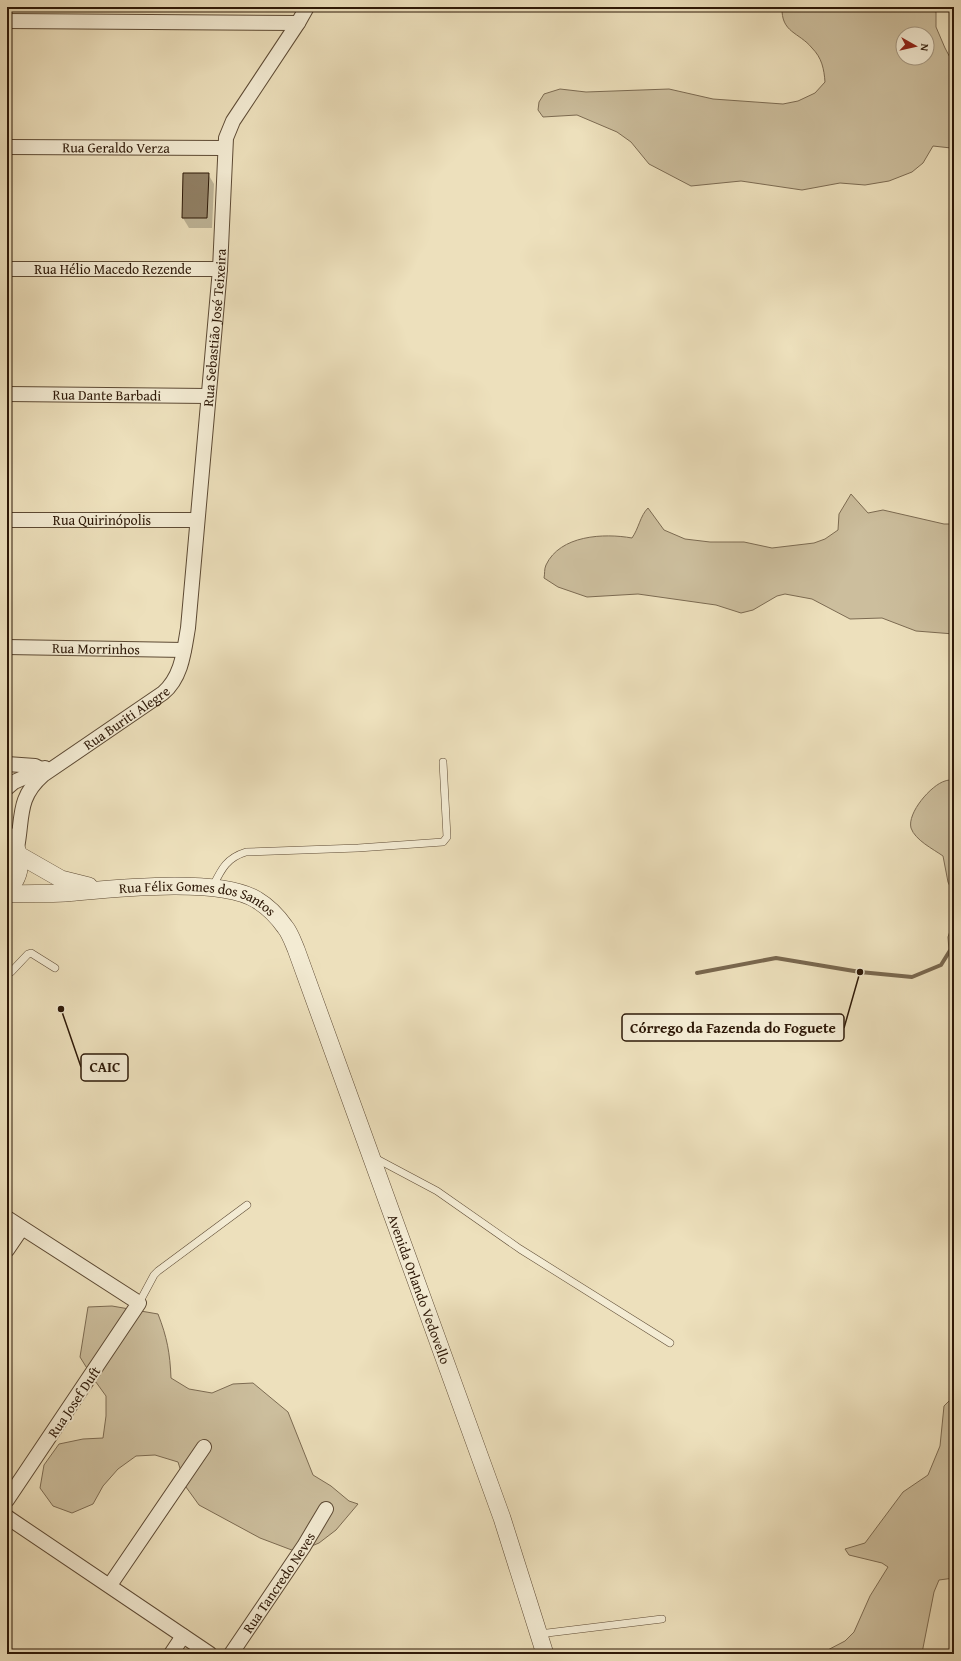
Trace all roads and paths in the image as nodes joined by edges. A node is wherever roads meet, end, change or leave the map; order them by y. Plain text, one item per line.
1 (307, 7) edge
2 (7, 21) edge
3 (298, 22) junction
4 (7, 147) edge
5 (226, 148) junction
6 (7, 269) edge
7 (220, 269) junction
8 (7, 394) edge
9 (208, 396) junction
10 (7, 520) edge
11 (197, 520) junction
12 (7, 647) edge
13 (184, 650) junction
14 (179, 669) joint
15 (443, 762) dead end
16 (7, 764) edge
17 (42, 772) junction
18 (7, 788) edge
19 (14, 846) edge
20 (212, 888) junction
21 (100, 889) junction
22 (7, 890) edge
23 (7, 894) edge
24 (286, 928) joint
25 (55, 968) dead end
26 (7, 971) edge
27 (373, 1157) junction
28 (248, 1205) dead end
29 (7, 1218) edge
30 (22, 1228) junction
31 (7, 1250) edge
32 (140, 1303) junction
33 (670, 1343) dead end
34 (204, 1448) dead end
35 (7, 1500) edge
36 (326, 1510) dead end
37 (7, 1517) edge
38 (110, 1585) junction
39 (662, 1618) dead end
40 (539, 1634) junction
41 (183, 1636) junction
42 (171, 1654) edge
43 (210, 1654) edge
44 (231, 1654) edge
45 (545, 1654) edge

1 - 3 street, Rua Sebastião José Teixeira
2 - 3 street
3 - 5 street, Rua Sebastião José Teixeira
4 - 5 street, Rua Geraldo Verza
5 - 7 street, Rua Sebastião José Teixeira
6 - 7 street, Rua Hélio Macedo Rezende
7 - 9 street, Rua Sebastião José Teixeira
8 - 9 street, Rua Dante Barbadi
9 - 11 street, Rua Sebastião José Teixeira
10 - 11 street, Rua Quirinópolis
11 - 13 street, Rua Sebastião José Teixeira
12 - 13 street, Rua Morrinhos
13 - 14 street, Rua Sebastião José Teixeira
14 - 17 street, Rua Buriti Alegre
15 - 20 lane
16 - 17 street
17 - 18 street, Rua Buriti Alegre
17 - 19 street, Rua Buriti Alegre
19 - 21 street, Rua Félix Gomes dos Santos
19 - 22 street
20 - 21 street, Rua Félix Gomes dos Santos
20 - 24 street, Rua Félix Gomes dos Santos
21 - 23 street, Rua Félix Gomes dos Santos
24 - 27 street, Avenida Orlando Vedovello
25 - 26 lane
27 - 33 lane
27 - 40 street, Avenida Orlando Vedovello
28 - 32 lane
29 - 30 street
30 - 31 street
30 - 32 street
32 - 35 street, Rua Josef Duft
34 - 38 street
36 - 44 street, Rua Tancredo Neves
37 - 38 street
38 - 41 street
39 - 40 lane
40 - 45 street, Avenida Orlando Vedovello
41 - 42 street
41 - 43 street

